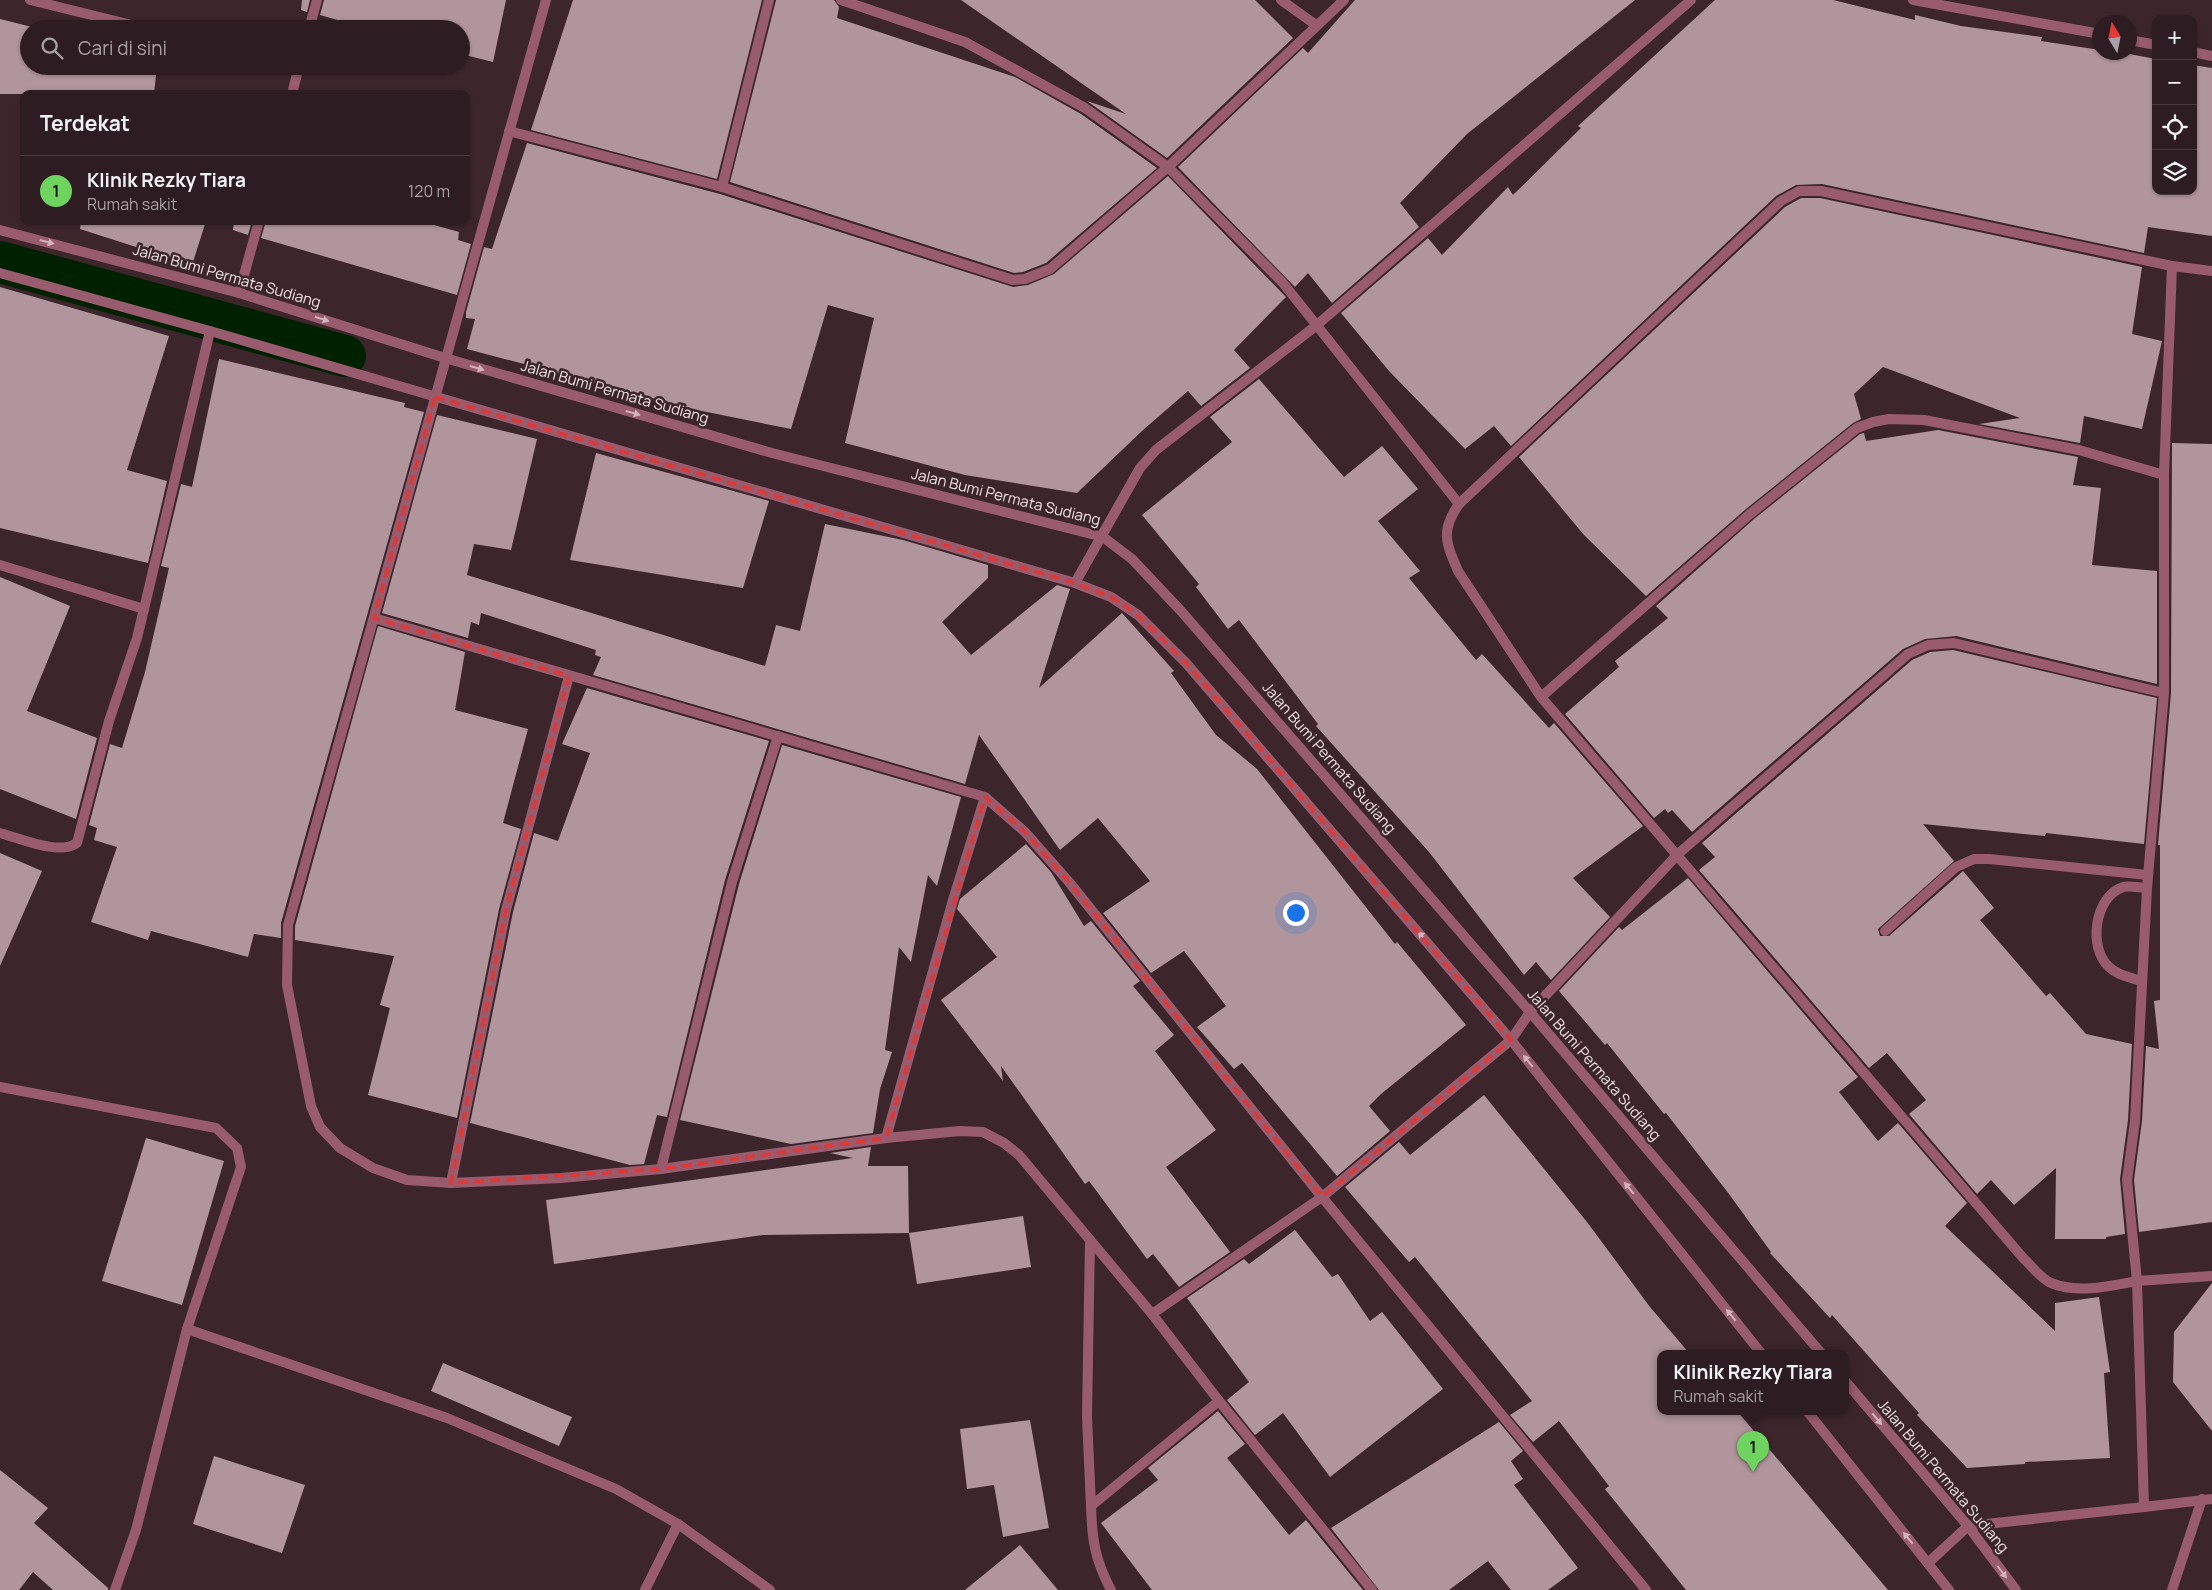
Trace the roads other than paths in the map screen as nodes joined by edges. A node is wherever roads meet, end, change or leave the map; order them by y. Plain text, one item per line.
1 (30, 0) edge
2 (318, 0) edge
3 (546, 0) edge
4 (769, 0) edge
5 (841, 0) edge
6 (1281, 0) edge
7 (1344, 0) edge
8 (1691, 0) edge
9 (1913, 0) edge
10 (111, 20) edge
11 (312, 20) edge
12 (1316, 25) junction
13 (2092, 33) edge
14 (2137, 41) edge
15 (2152, 44) edge
16 (2197, 53) edge
17 (2212, 56) edge
18 (297, 75) edge
19 (293, 90) edge
20 (509, 131) junction
21 (1168, 167) junction
22 (722, 187) junction
23 (258, 225) edge
24 (0, 230) edge
25 (2172, 266) junction
26 (2212, 271) edge
27 (0, 273) edge
28 (239, 293) junction
29 (1317, 325) junction
30 (210, 331) junction
31 (445, 358) junction
32 (435, 397) junction
33 (2164, 475) junction
34 (1458, 504) junction
35 (1103, 537) junction
36 (0, 565) edge
37 (1075, 583) junction
38 (144, 610) junction
39 (374, 618) junction
40 (569, 676) junction
41 (2164, 693) junction
42 (1541, 697) junction
43 (778, 736) junction
44 (986, 797) junction
45 (0, 833) edge
46 (1678, 854) junction
47 (2148, 875) junction
48 (2146, 888) junction
49 (1885, 931) dead end
50 (2141, 981) junction
51 (1530, 1012) junction
52 (1511, 1040) junction
53 (0, 1087) edge
54 (886, 1138) junction
55 (661, 1169) junction
56 (451, 1183) junction
57 (1322, 1197) junction
58 (1090, 1240) junction
59 (2212, 1276) edge
60 (2137, 1281) junction
61 (1152, 1314) junction
62 (187, 1329) junction
63 (1759, 1350) edge
64 (1818, 1350) edge
65 (1849, 1386) edge
66 (1219, 1401) junction
67 (1810, 1415) edge
68 (2207, 1499) edge
69 (1092, 1506) junction
70 (2144, 1507) junction
71 (678, 1524) junction
72 (1968, 1526) junction
73 (1928, 1563) junction
74 (115, 1590) edge
75 (645, 1590) edge
76 (770, 1590) edge
77 (1111, 1590) edge
78 (1372, 1590) edge
79 (1646, 1590) edge
80 (1949, 1590) edge
81 (2016, 1590) edge
82 (2172, 1590) edge

1 - 10 street
2 - 11 street
3 - 20 street
4 - 22 street
5 - 21 street
6 - 12 street
7 - 12 street
8 - 29 street
9 - 13 street
12 - 21 street
14 - 15 street
16 - 17 street
18 - 19 street
20 - 22 street
20 - 31 street
21 - 22 street
21 - 29 street
23 - 28 street
24 -> 28 street, Jalan Bumi Permata Sudiang
25 - 26 street
25 - 33 street
25 - 34 street
27 - 30 street
28 -> 31 street, Jalan Bumi Permata Sudiang
29 - 34 street
29 - 35 street
30 - 32 street
30 - 38 street
31 - 32 street
31 -> 35 street, Jalan Bumi Permata Sudiang
32 - 37 street
32 - 39 street
33 - 41 street
33 - 42 street
34 - 42 street
35 - 37 street
35 - 51 street, Jalan Bumi Permata Sudiang
36 - 38 street
52 -> 37 street
38 - 45 street
39 - 40 street
39 - 56 street
40 - 43 street
40 - 56 street
41 - 46 street
41 - 47 street
42 - 46 street
43 - 44 street
43 - 55 street
44 - 54 street
44 - 57 street
46 - 51 street
46 - 60 street
47 - 48 street
47 - 49 street
48 - 50 street
48 - 50 street
50 - 60 street
51 - 52 street
51 - 64 street, Jalan Bumi Permata Sudiang
52 - 57 street
63 -> 52 street
53 - 62 street
54 - 55 street
54 - 58 street
55 - 56 street
57 - 61 street
57 - 79 street
58 - 61 street
58 - 69 street
59 - 60 street
60 - 70 street
61 - 66 street
62 - 71 street
62 - 74 street
65 -> 72 street, Jalan Bumi Permata Sudiang
66 - 69 street
66 - 78 street
73 -> 67 street
68 - 70 street
68 - 82 street
69 - 77 street
70 - 72 street
71 - 75 street
71 - 76 street
72 - 73 street
72 -> 81 street, Jalan Bumi Permata Sudiang
73 - 80 street

